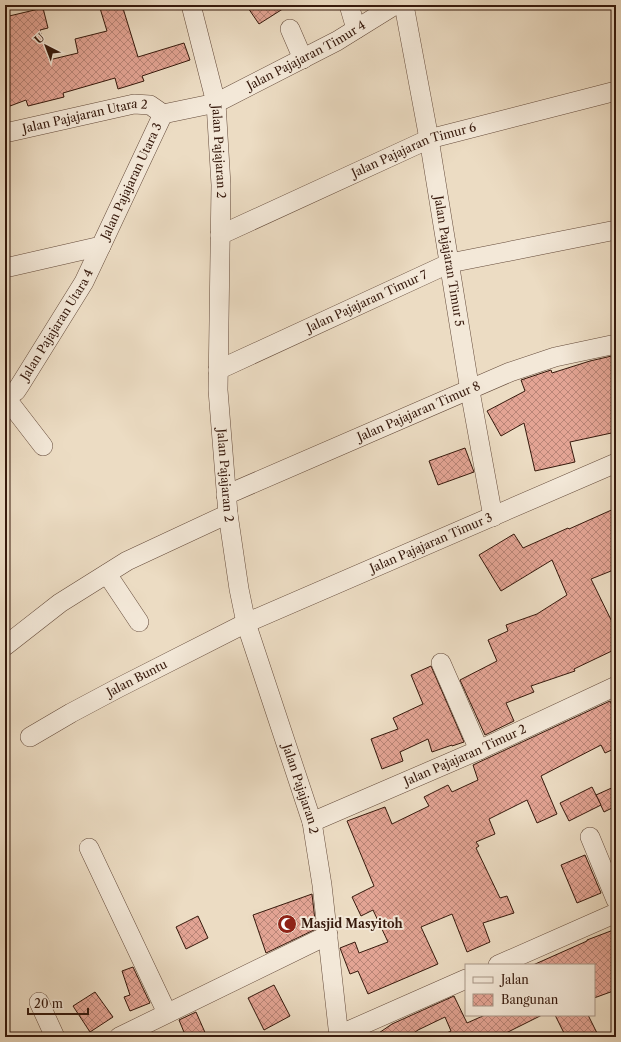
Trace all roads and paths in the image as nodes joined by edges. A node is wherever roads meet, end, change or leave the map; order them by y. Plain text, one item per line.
1 (190, 5) edge
2 (349, 5) edge
3 (395, 5) edge
4 (404, 5) edge
5 (290, 29) dead end
6 (356, 29) junction
7 (303, 59) junction
8 (616, 91) edge
9 (216, 103) junction
10 (163, 114) junction
11 (5, 133) edge
12 (429, 139) junction
13 (616, 230) edge
14 (220, 235) junction
15 (101, 246) junction
16 (450, 263) junction
17 (5, 268) edge
18 (616, 344) edge
19 (218, 370) junction
20 (470, 391) junction
21 (6, 398) edge
22 (43, 446) dead end
23 (616, 463) edge
24 (226, 495) junction
25 (228, 514) junction
26 (493, 517) junction
27 (107, 574) junction
28 (139, 622) dead end
29 (246, 623) junction
30 (5, 646) edge
31 (441, 663) dead end
32 (616, 686) edge
33 (30, 738) dead end
34 (479, 750) junction
35 (312, 822) junction
36 (590, 837) dead end
37 (88, 848) dead end
38 (616, 900) edge
39 (616, 913) edge
40 (328, 935) junction
41 (500, 964) edge
42 (465, 979) edge
43 (39, 1002) dead end
44 (167, 1013) junction
45 (339, 1036) edge
46 (55, 1037) edge
47 (119, 1037) edge

1 - 9 street, Jalan Pajajaran 2
2 - 6 street
3 - 6 street, Jalan Pajajaran Timur 4
4 - 12 street, Jalan Pajajaran Timur 5
5 - 7 street
6 - 7 street, Jalan Pajajaran Timur 4
7 - 9 street, Jalan Pajajaran Timur 4
8 - 12 street, Jalan Pajajaran Timur 6
9 - 10 street, Jalan Pajajaran Timur 4
9 - 14 street, Jalan Pajajaran 2
10 - 11 street, Jalan Pajajaran Utara 2
10 - 15 street, Jalan Pajajaran Utara 3
12 - 14 street, Jalan Pajajaran Timur 6
12 - 16 street, Jalan Pajajaran Timur 5
13 - 16 street, Jalan Pajajaran Timur 7
14 - 19 street, Jalan Pajajaran 2
15 - 17 street, Jalan Pajajaran Utara 3
15 - 21 street, Jalan Pajajaran Utara 4
16 - 19 street, Jalan Pajajaran Timur 7
16 - 20 street, Jalan Pajajaran Timur 5
18 - 20 street, Jalan Pajajaran Timur 8
19 - 24 street, Jalan Pajajaran 2
20 - 24 street, Jalan Pajajaran Timur 8
20 - 26 street, Jalan Pajajaran Timur 5
21 - 22 street
23 - 26 street, Jalan Pajajaran Timur 3
24 - 25 street, Jalan Pajajaran 2
25 - 27 street
25 - 29 street, Jalan Pajajaran 2
26 - 29 street, Jalan Pajajaran Timur 3
27 - 28 street
27 - 30 street
29 - 33 street, Jalan Buntu
29 - 35 street, Jalan Pajajaran 2
31 - 34 street
32 - 34 street, Jalan Pajajaran Timur 2
34 - 35 street, Jalan Pajajaran Timur 2
35 - 40 street, Jalan Pajajaran 2
36 - 38 street
37 - 44 street
39 - 41 street
40 - 44 street
40 - 45 street, Jalan Pajajaran 2
42 - 45 street
43 - 46 street
44 - 47 street

